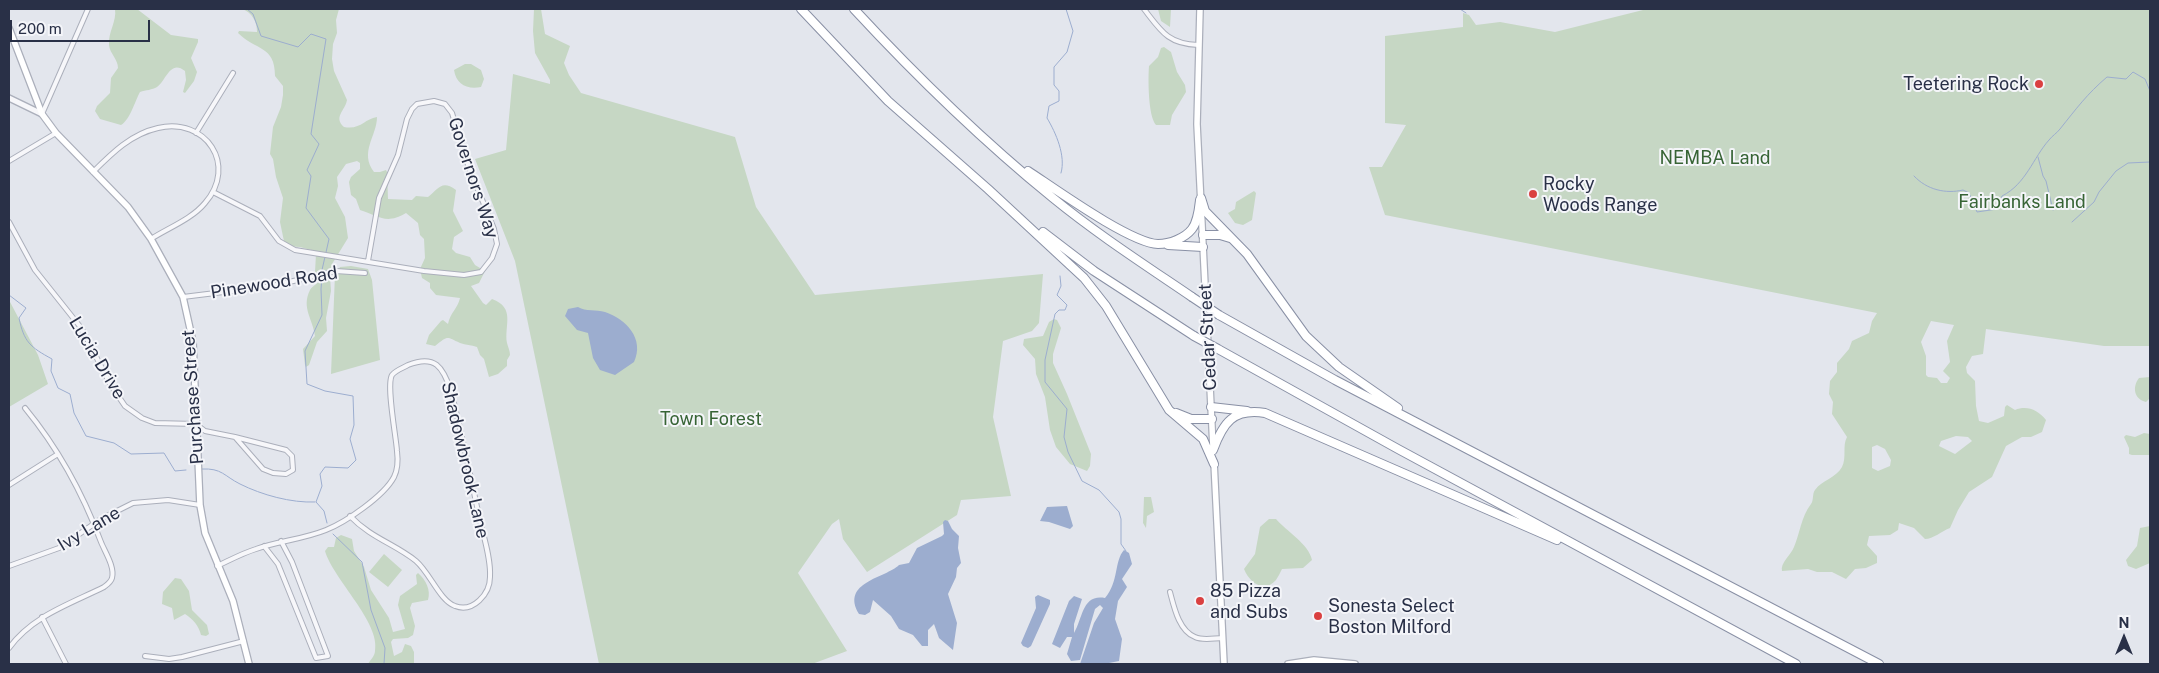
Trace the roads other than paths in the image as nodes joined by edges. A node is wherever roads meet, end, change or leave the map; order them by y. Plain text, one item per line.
1 (88, 9) edge
2 (801, 9) edge
3 (854, 9) edge
4 (1144, 9) edge
5 (1200, 9) edge
6 (9, 28) edge
7 (1198, 45) junction
8 (234, 73) dead end
9 (9, 98) edge
10 (42, 114) junction
11 (196, 132) junction
12 (56, 133) junction
13 (1002, 154) junction
14 (9, 161) edge
15 (93, 172) junction
16 (988, 189) junction
17 (213, 192) junction
18 (1201, 198) junction
19 (9, 222) edge
20 (1203, 235) junction
21 (151, 239) junction
22 (1236, 242) junction
23 (1159, 244) junction
24 (1203, 247) junction
25 (368, 261) junction
26 (365, 273) dead end
27 (183, 297) junction
28 (1165, 404) junction
29 (1211, 407) junction
30 (25, 408) dead end
31 (1255, 412) junction
32 (1212, 419) junction
33 (196, 424) junction
34 (1433, 432) junction
35 (235, 437) junction
36 (1214, 450) junction
37 (58, 454) junction
38 (1214, 464) junction
39 (9, 484) edge
40 (200, 505) junction
41 (350, 516) junction
42 (95, 524) junction
43 (281, 541) junction
44 (264, 546) junction
45 (1611, 564) junction
46 (9, 566) edge
47 (218, 566) junction
48 (1170, 592) dead end
49 (42, 617) junction
50 (1223, 638) junction
51 (244, 641) junction
52 (9, 648) edge
53 (145, 656) dead end
54 (1224, 661) edge
55 (66, 664) edge
56 (249, 664) edge
57 (1230, 664) edge
58 (1288, 664) edge
59 (1355, 664) edge
60 (1796, 664) edge
61 (1879, 664) edge

1 - 10 street
2 - 16 highway
3 - 13 highway
4 - 7 street
5 - 7 main road, Cedar Street
6 - 10 main road, Purchase Street
7 - 18 main road, Cedar Street
8 - 11 street
9 - 10 street
10 - 12 main road, Purchase Street
11 - 15 street
11 - 17 street
12 - 14 street
12 - 15 main road, Purchase Street
13 - 23 highway
13 - 34 highway, bridge
15 - 21 main road, Purchase Street
16 - 28 highway
16 - 45 highway, bridge
17 - 21 street
17 - 25 street, Governors Way
18 - 20 main road, Cedar Street
18 - 22 highway
18 - 23 highway
19 - 33 street, Lucia Drive
20 - 22 highway
20 - 24 main road, Cedar Street
21 - 27 main road, Purchase Street
22 - 34 highway
23 - 24 highway
24 - 29 main road, Cedar Street
25 - 25 street, Governors Way
26 - 27 street, Pinewood Road
27 - 33 main road, Purchase Street
28 - 32 highway
28 - 38 highway
29 - 31 highway
29 - 32 main road, Cedar Street
30 - 37 street
31 - 36 highway
31 - 45 highway
32 - 36 main road, Cedar Street
33 - 35 street
33 - 40 main road, Purchase Street
34 - 61 highway
35 - 35 street
36 - 38 main road, Cedar Street
37 - 39 street
37 - 42 street
38 - 50 main road, Cedar Street
40 - 42 street, Ivy Lane
40 - 47 main road, Purchase Street
41 - 41 street, Shadowbrook Lane
41 - 43 street
42 - 46 street, Ivy Lane
42 - 49 street
43 - 44 street
43 - 44 street
44 - 47 street
45 - 60 highway
47 - 51 main road, Purchase Street
48 - 50 street
49 - 52 street
49 - 55 street
50 - 54 main road, Cedar Street
51 - 53 street
51 - 56 main road, Purchase Street
54 - 57 main road
58 - 59 main road

